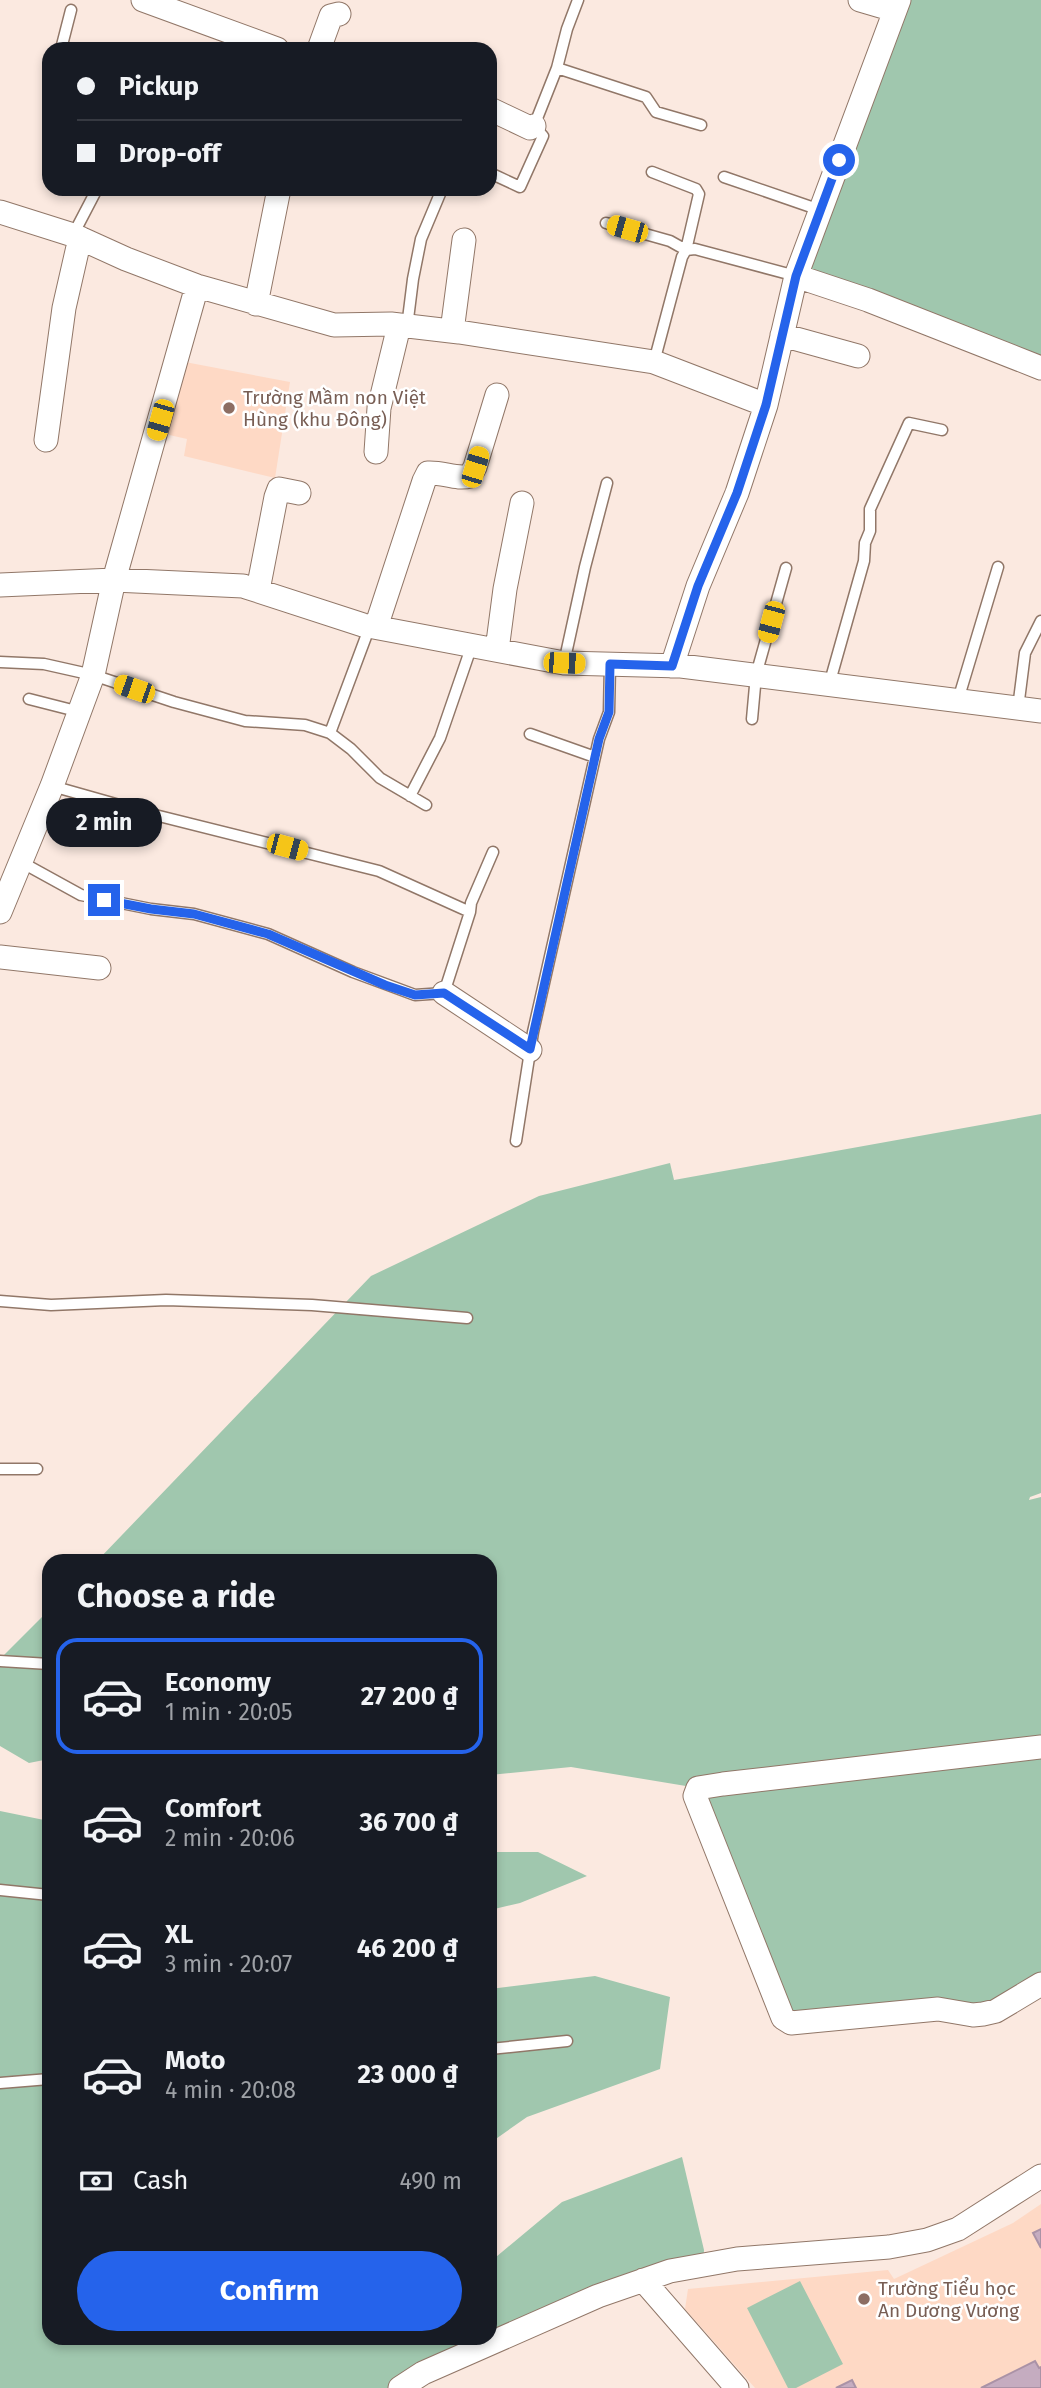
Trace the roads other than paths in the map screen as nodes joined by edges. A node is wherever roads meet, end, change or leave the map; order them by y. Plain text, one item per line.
1 (144, 0) edge
2 (578, 0) edge
3 (860, 0) edge
4 (896, 5) edge
5 (71, 9) dead end
6 (339, 14) dead end
7 (63, 42) edge
8 (258, 42) edge
9 (321, 42) edge
10 (557, 68) junction
11 (497, 113) edge
12 (701, 125) dead end
13 (534, 126) junction
14 (652, 172) dead end
15 (497, 176) edge
16 (724, 177) dead end
17 (94, 196) edge
18 (278, 196) edge
19 (439, 196) edge
20 (820, 210) junction
21 (0, 212) edge
22 (606, 223) dead end
23 (76, 236) junction
24 (464, 240) dead end
25 (686, 250) junction
26 (796, 276) junction
27 (197, 286) junction
28 (256, 304) junction
29 (403, 326) junction
30 (452, 331) junction
31 (782, 334) junction
32 (858, 356) dead end
33 (654, 362) junction
34 (1041, 369) edge
35 (497, 395) dead end
36 (766, 405) junction
37 (942, 430) dead end
38 (46, 440) dead end
39 (376, 452) dead end
40 (607, 482) dead end
41 (299, 493) dead end
42 (522, 503) dead end
43 (998, 567) dead end
44 (786, 568) dead end
45 (114, 580) junction
46 (0, 585) edge
47 (257, 590) junction
48 (1041, 621) edge
49 (373, 627) junction
50 (472, 646) junction
51 (497, 650) junction
52 (0, 662) edge
53 (564, 663) junction
54 (610, 664) junction
55 (672, 666) junction
56 (93, 675) junction
57 (756, 676) junction
58 (830, 685) junction
59 (29, 699) dead end
60 (958, 700) junction
61 (1030, 709) edge
62 (80, 712) junction
63 (752, 719) dead end
64 (330, 733) junction
65 (530, 734) dead end
66 (595, 757) junction
67 (52, 786) junction
68 (410, 796) junction
69 (426, 805) dead end
70 (494, 852) dead end
71 (21, 862) junction
72 (0, 912) edge
73 (470, 912) junction
74 (0, 957) edge
75 (99, 968) dead end
76 (444, 993) junction
77 (530, 1049) junction
78 (516, 1141) dead end
79 (0, 1301) edge
80 (467, 1318) dead end
81 (0, 1469) edge
82 (37, 1469) dead end
83 (0, 1661) edge
84 (42, 1664) edge
85 (1041, 1747) edge
86 (0, 1890) edge
87 (42, 1894) edge
88 (1041, 1984) edge
89 (567, 2041) dead end
90 (497, 2048) edge
91 (42, 2080) edge
92 (0, 2083) edge
93 (1041, 2176) edge
94 (643, 2280) junction
95 (497, 2340) edge
96 (485, 2345) edge
97 (400, 2388) edge
98 (737, 2388) edge

1 - 8 street
2 - 10 lane
3 - 4 street
4 - 20 street
5 - 7 lane
6 - 9 street
10 - 12 lane
10 - 13 lane
11 - 13 street
13 - 15 lane
14 - 25 lane
16 - 20 lane
17 - 23 lane
18 - 28 street
19 - 29 lane
20 - 26 street
21 - 23 street
22 - 25 lane
23 - 27 street
23 - 38 street
24 - 30 street
25 - 26 lane
25 - 33 lane
26 - 31 street
26 - 34 street
27 - 28 street
27 - 45 street
28 - 29 street
29 - 30 street
29 - 39 street
30 - 33 street
31 - 32 street
31 - 36 street
33 - 36 street
35 - 49 street
36 - 55 street
37 - 58 lane
40 - 53 lane
41 - 47 street
42 - 51 street
43 - 60 lane
44 - 57 lane
45 - 46 street
45 - 47 street
45 - 56 street
47 - 49 street
48 - 61 lane
49 - 50 street
49 - 64 lane
50 - 51 street
50 - 68 lane
51 - 53 street
52 - 56 lane
53 - 54 street
54 - 55 street
54 - 66 lane
55 - 57 street
56 - 62 street
56 - 64 lane
57 - 58 street
57 - 63 lane
58 - 60 street
59 - 62 lane
60 - 61 street
62 - 67 street
64 - 68 lane
65 - 66 lane
66 - 77 lane
67 - 71 street
67 - 73 lane
68 - 69 lane
70 - 73 lane
71 - 72 street
71 - 76 lane
73 - 76 lane
74 - 75 street
76 - 77 street
77 - 78 lane
79 - 80 lane
81 - 82 lane
83 - 84 lane
85 - 88 street
86 - 87 lane
89 - 90 lane
91 - 92 lane
93 - 94 street
94 - 95 street
94 - 98 street
96 - 97 street

